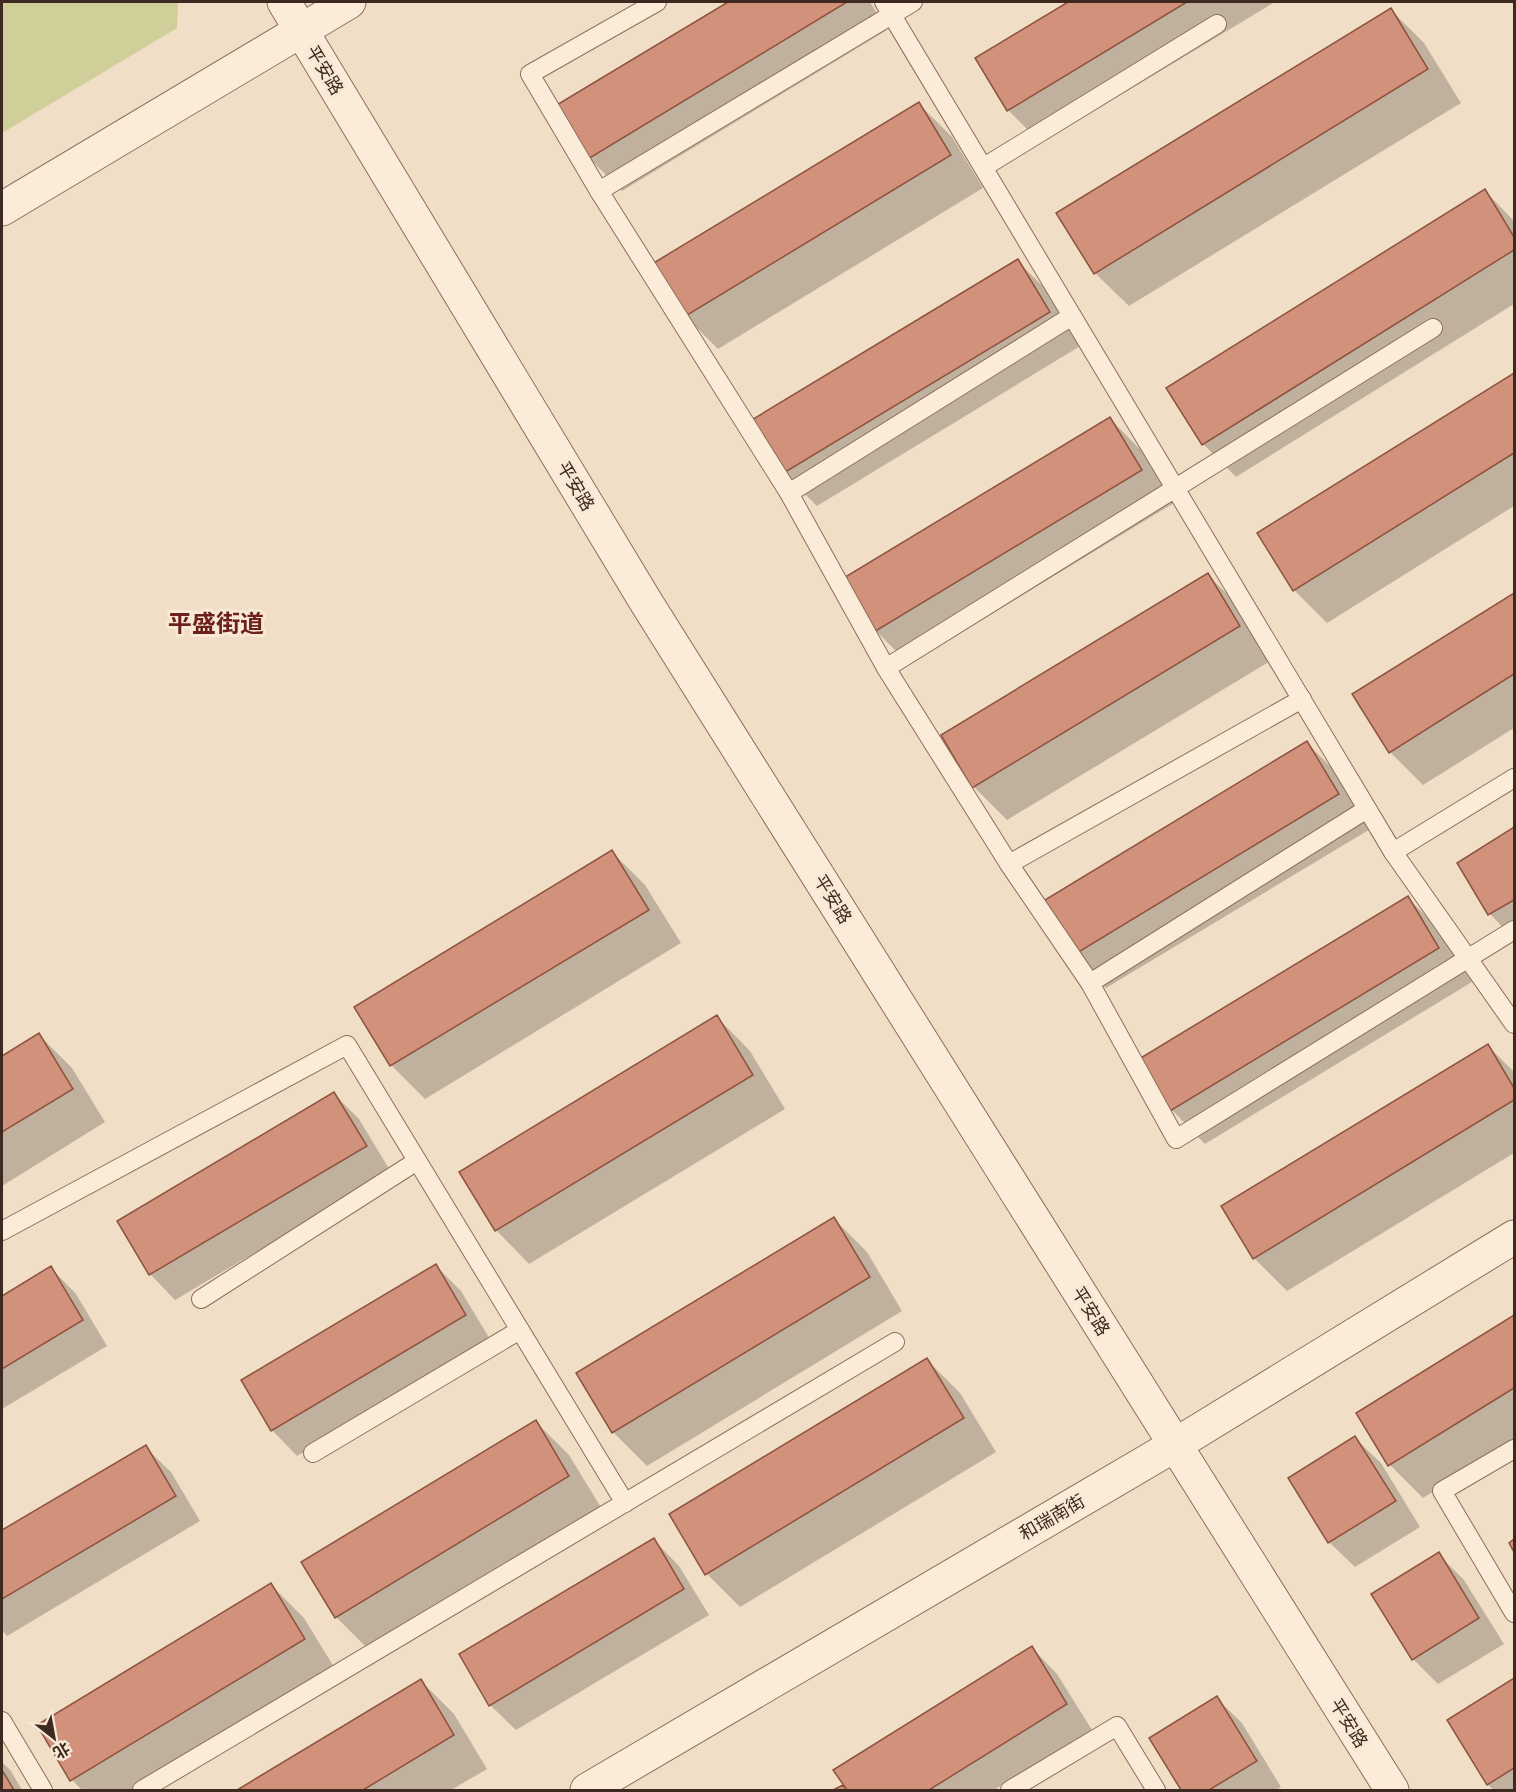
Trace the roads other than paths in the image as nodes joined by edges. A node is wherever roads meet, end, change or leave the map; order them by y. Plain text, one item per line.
1 (284, 2) edge
2 (349, 2) edge
3 (657, 2) edge
4 (914, 2) edge
5 (888, 8) edge
6 (1217, 24) dead end
7 (301, 30) junction
8 (984, 167) junction
9 (599, 191) junction
10 (2, 209) edge
11 (1072, 316) junction
12 (1433, 328) dead end
13 (1175, 488) junction
14 (789, 493) junction
15 (886, 668) junction
16 (1302, 699) junction
17 (1515, 778) edge
18 (1367, 809) junction
19 (1393, 852) junction
20 (1009, 864) junction
21 (1515, 930) edge
22 (1468, 958) junction
23 (1090, 983) junction
24 (1515, 1024) edge
25 (417, 1161) junction
26 (2, 1232) edge
27 (1515, 1237) edge
28 (201, 1299) dead end
29 (520, 1330) junction
30 (895, 1342) dead end
31 (1175, 1445) junction
32 (1515, 1449) edge
33 (313, 1453) dead end
34 (625, 1503) junction
35 (1515, 1613) edge
36 (2, 1721) edge
37 (43, 1791) edge
38 (142, 1791) edge
39 (587, 1791) edge
40 (1010, 1791) edge
41 (1156, 1791) edge
42 (1392, 1791) edge

1 - 7 street, 平安路
2 - 7 street
3 - 9 lane
4 - 5 lane
5 - 8 lane
5 - 9 lane
6 - 8 lane
7 - 10 street
7 - 31 street, 平安路
8 - 11 lane
9 - 14 lane
11 - 13 lane
11 - 14 lane
12 - 13 lane
13 - 15 lane
13 - 16 lane
14 - 15 lane
15 - 20 lane
16 - 18 lane
16 - 20 lane
17 - 19 lane
18 - 19 lane
18 - 23 lane
19 - 22 lane
20 - 23 lane
21 - 22 lane
22 - 23 lane
22 - 24 lane
25 - 26 lane
25 - 28 lane
25 - 29 lane
27 - 31 street, 和瑞南街
29 - 33 lane
29 - 34 lane
30 - 34 lane
31 - 39 street, 和瑞南街
31 - 42 street, 平安路
32 - 35 lane
34 - 38 lane
36 - 37 lane
40 - 41 lane

